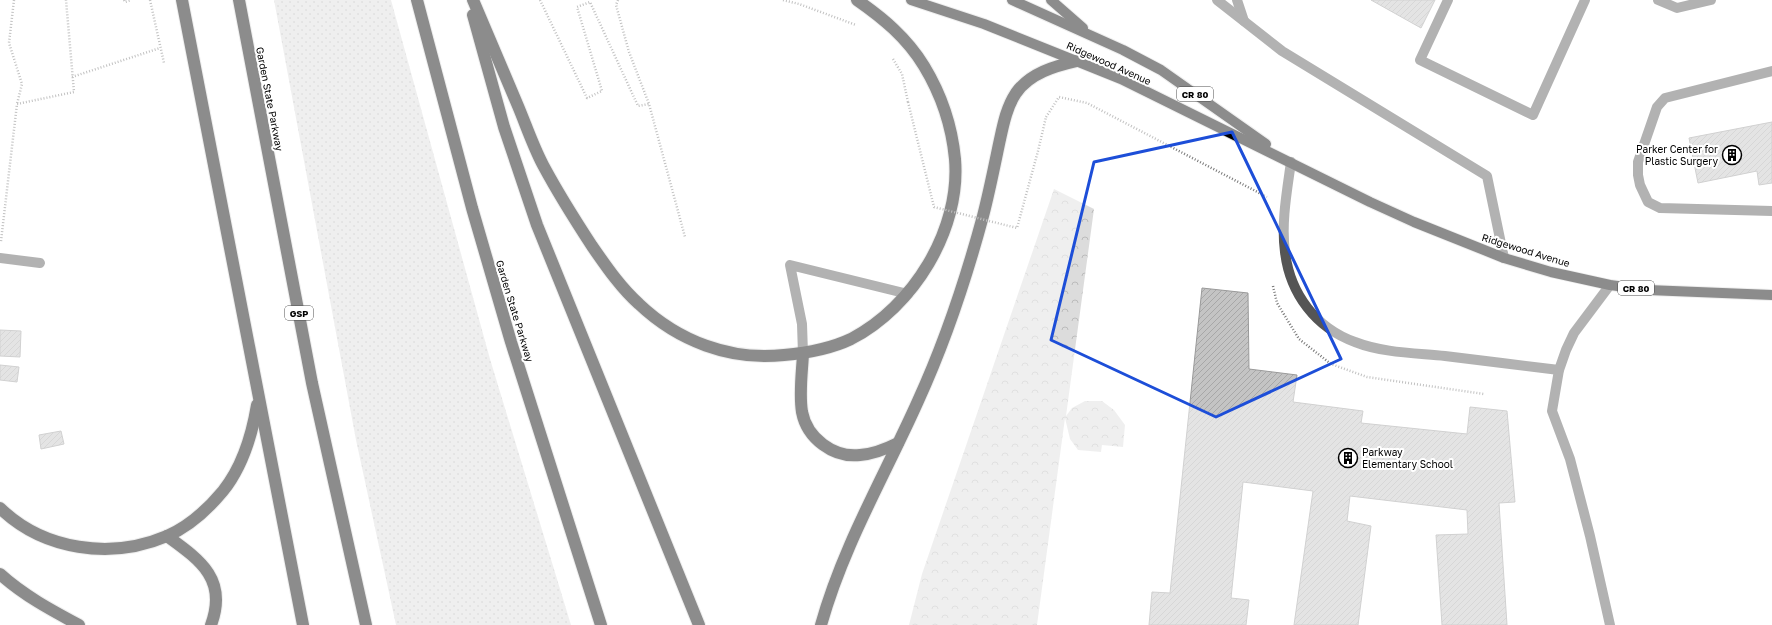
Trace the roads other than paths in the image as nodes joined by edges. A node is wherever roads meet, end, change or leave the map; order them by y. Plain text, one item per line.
1 (182, 0) edge
2 (239, 0) edge
3 (417, 0) edge
4 (469, 0) edge
5 (473, 0) edge
6 (857, 0) edge
7 (912, 0) edge
8 (1012, 0) edge
9 (1051, 0) edge
10 (1217, 0) edge
11 (1237, 0) edge
12 (1448, 0) edge
13 (1585, 0) edge
14 (1658, 0) edge
15 (1711, 0) edge
16 (1244, 21) junction
17 (1092, 36) junction
18 (1077, 61) junction
19 (1772, 71) edge
20 (1291, 162) junction
21 (1772, 211) edge
22 (0, 258) edge
23 (1504, 258) junction
24 (40, 263) dead end
25 (1610, 285) junction
26 (908, 294) junction
27 (1772, 295) edge
28 (803, 354) junction
29 (1559, 370) junction
30 (259, 395) junction
31 (898, 443) junction
32 (0, 508) edge
33 (167, 536) junction
34 (0, 574) edge
35 (79, 625) edge
36 (211, 625) edge
37 (303, 625) edge
38 (366, 625) edge
39 (601, 625) edge
40 (699, 625) edge
41 (821, 625) edge
42 (1610, 625) edge

1 - 30 highway
2 - 38 highway, Garden State Parkway / GSP
3 - 39 highway, Garden State Parkway
4 - 40 highway
5 - 28 highway
6 - 26 highway
7 - 18 main road, Ridgewood Avenue / CR 80
8 - 17 main road, Ridgewood Avenue / CR 80
9 - 17 main road
10 - 16 lane
11 - 16 lane
12 - 13 lane
14 - 15 lane
16 - 23 lane
17 - 20 main road, Ridgewood Avenue / CR 80
18 - 20 main road, Ridgewood Avenue / CR 80
18 - 31 highway
19 - 21 lane
20 - 23 main road, Ridgewood Avenue / CR 80
20 - 29 lane
22 - 24 lane
23 - 25 main road, Ridgewood Avenue / CR 80
25 - 27 main road, Ridgewood Avenue / CR 80
25 - 29 lane
26 - 28 highway
26 - 28 lane
28 - 31 highway
29 - 42 lane
30 - 33 highway
30 - 37 highway
31 - 41 highway
32 - 33 highway
33 - 36 highway
34 - 35 highway

